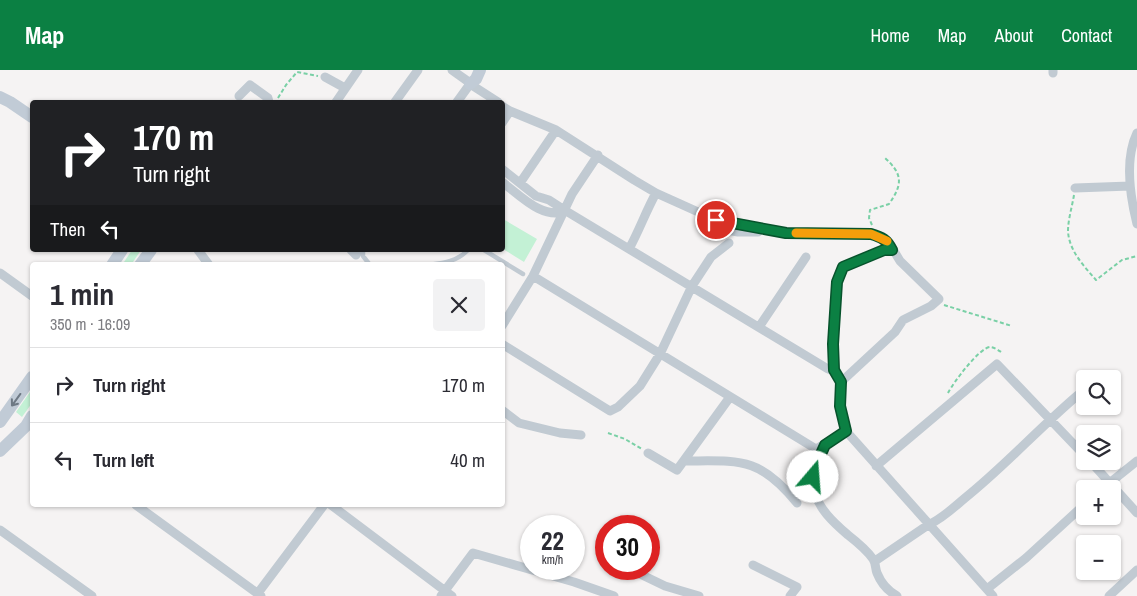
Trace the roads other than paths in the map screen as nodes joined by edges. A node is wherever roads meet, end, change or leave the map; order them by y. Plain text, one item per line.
1 (358, 70) edge
2 (418, 70) edge
3 (452, 70) edge
4 (480, 70) edge
5 (325, 77) road end
6 (470, 84) junction
7 (345, 88) junction
8 (239, 96) dead end
9 (0, 97) edge
10 (269, 100) edge
11 (337, 100) edge
12 (396, 100) edge
13 (458, 100) edge
14 (495, 100) edge
15 (506, 108) edge
16 (30, 116) edge
17 (556, 130) junction
18 (1137, 133) edge
19 (598, 156) junction
20 (505, 171) edge
21 (520, 182) junction
22 (505, 184) edge
23 (1130, 186) junction
24 (1075, 188) road end
25 (656, 193) junction
26 (566, 211) junction
27 (1135, 212) edge
28 (1137, 224) edge
29 (716, 228) dead end
30 (786, 233) junction
31 (729, 243) dead end
32 (629, 249) junction
33 (892, 250) junction
34 (466, 252) edge
35 (487, 252) edge
36 (806, 257) dead end
37 (449, 262) edge
38 (504, 262) edge
39 (505, 263) edge
40 (0, 273) edge
41 (523, 274) dead end
42 (534, 276) junction
43 (692, 286) junction
44 (30, 295) edge
45 (505, 321) edge
46 (759, 327) junction
47 (505, 346) edge
48 (660, 354) junction
49 (834, 370) junction
50 (30, 380) edge
51 (841, 382) junction
52 (730, 397) junction
53 (1076, 398) edge
54 (505, 412) edge
55 (1049, 419) junction
56 (0, 422) edge
57 (30, 424) edge
58 (846, 431) junction
59 (582, 435) dead end
60 (825, 445) junction
61 (2, 446) edge
62 (1076, 447) edge
63 (648, 453) road end
64 (684, 461) junction
65 (1137, 461) edge
66 (876, 466) junction
67 (1098, 470) edge
68 (1107, 480) edge
69 (1112, 480) edge
70 (1121, 495) edge
71 (797, 503) dead end
72 (139, 507) edge
73 (323, 507) edge
74 (333, 507) edge
75 (1076, 512) edge
76 (1137, 513) edge
77 (928, 525) junction
78 (0, 530) edge
79 (875, 560) junction
80 (753, 565) dead end
81 (1137, 570) edge
82 (653, 580) edge
83 (990, 592) edge
84 (446, 594) edge
85 (260, 595) edge
86 (92, 596) edge
87 (614, 596) edge
88 (699, 596) edge
89 (790, 596) edge
90 (897, 596) edge
91 (1109, 596) edge

1 - 7 street
2 - 12 street
3 - 6 street
4 - 6 street
5 - 7 street
6 - 13 street
6 - 14 street
7 - 11 street
8 - 10 street
9 - 16 street
15 - 17 street
17 - 19 street
17 - 21 street
18 - 23 street
19 - 25 street
19 - 26 street
20 - 21 street
21 - 26 street
22 - 26 street
23 - 24 street
23 - 27 street
25 - 30 street
25 - 32 street
26 - 32 street
26 - 42 street
27 - 28 street
29 - 30 street
30 - 33 street
31 - 43 street
32 - 43 street
33 - 49 street
33 - 51 street
34 - 37 lane
35 - 38 lane
36 - 46 street
39 - 41 lane
40 - 44 street
42 - 45 street
42 - 48 street
43 - 46 street
43 - 48 street
46 - 49 street
47 - 48 street
48 - 52 street
49 - 51 street
50 -> 56 street
51 - 58 street
52 - 60 street
52 - 64 street
53 - 55 street
54 - 59 street
55 - 62 street
55 - 66 street
55 - 77 street
57 - 61 street
58 - 60 street
58 - 66 street
60 - 79 street
63 - 64 street
64 - 71 street
65 - 69 street
66 - 77 street
67 - 68 street
70 - 76 street
72 - 85 street
73 - 85 street
74 - 84 street
75 - 83 street
77 - 79 street
77 - 83 street
78 - 86 street
79 - 90 street
80 - 89 street
81 - 91 street
82 - 88 street
84 - 87 street

